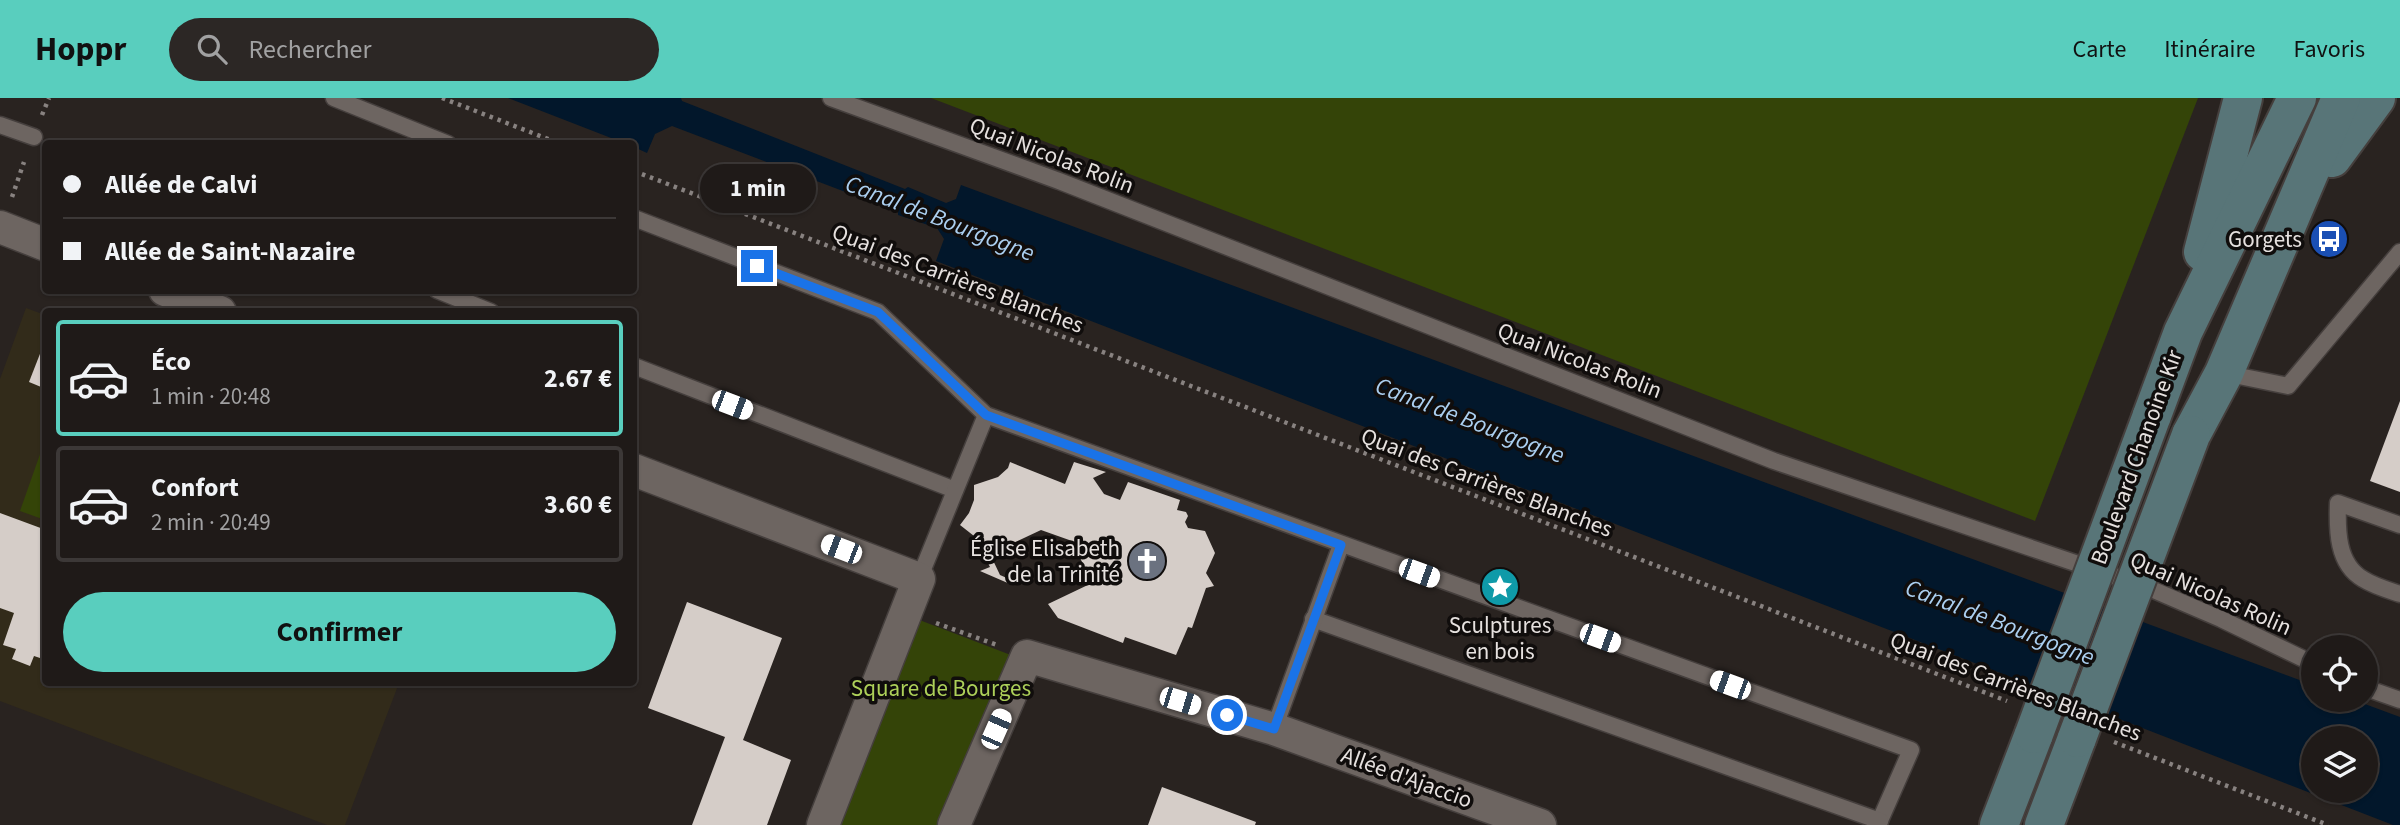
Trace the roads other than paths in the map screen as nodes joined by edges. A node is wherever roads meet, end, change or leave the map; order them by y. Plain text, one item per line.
1 (334, 98) edge
2 (831, 98) edge
3 (2243, 98) edge
4 (2297, 98) edge
5 (2341, 98) edge
6 (2376, 98) edge
7 (0, 125) edge
8 (34, 137) dead end
9 (438, 140) edge
10 (2293, 210) junction
11 (637, 219) edge
12 (0, 228) edge
13 (42, 243) edge
14 (2400, 251) edge
15 (175, 294) edge
16 (447, 294) edge
17 (210, 308) edge
18 (481, 308) edge
19 (2185, 326) junction
20 (637, 367) edge
21 (2224, 373) junction
22 (986, 415) junction
23 (637, 471) edge
24 (955, 490) junction
25 (2400, 525) edge
26 (1341, 545) junction
27 (919, 579) junction
28 (2400, 594) edge
29 (1313, 619) junction
30 (2301, 658) edge
31 (2378, 692) edge
32 (2400, 700) edge
33 (1274, 729) junction
34 (2050, 808) edge
35 (1879, 823) edge
36 (823, 825) edge
37 (954, 825) edge
38 (1540, 825) edge
39 (1999, 825) edge

1 - 9 lane
2 - 30 lane, Quai Nicolas Rolin
3 - 19 main road
4 - 19 main road, Boulevard Chanoine Kir
5 - 10 main road, Boulevard Chanoine Kir
6 - 10 main road
7 - 8 lane
10 - 21 main road, Boulevard Chanoine Kir
11 - 22 lane
12 - 13 street
14 - 21 lane
15 - 17 street
16 - 18 lane
19 - 39 main road, Boulevard Chanoine Kir, bridge
20 - 24 lane
21 - 34 main road, Boulevard Chanoine Kir, bridge
22 - 24 lane
22 - 26 lane
23 - 27 street
24 - 27 lane
25 - 28 lane
26 - 29 lane
26 - 35 lane
27 - 36 street
29 - 33 lane
29 - 35 lane
31 - 32 lane
33 - 37 street, Allée d'Ajaccio
33 - 38 street, Allée d'Ajaccio

